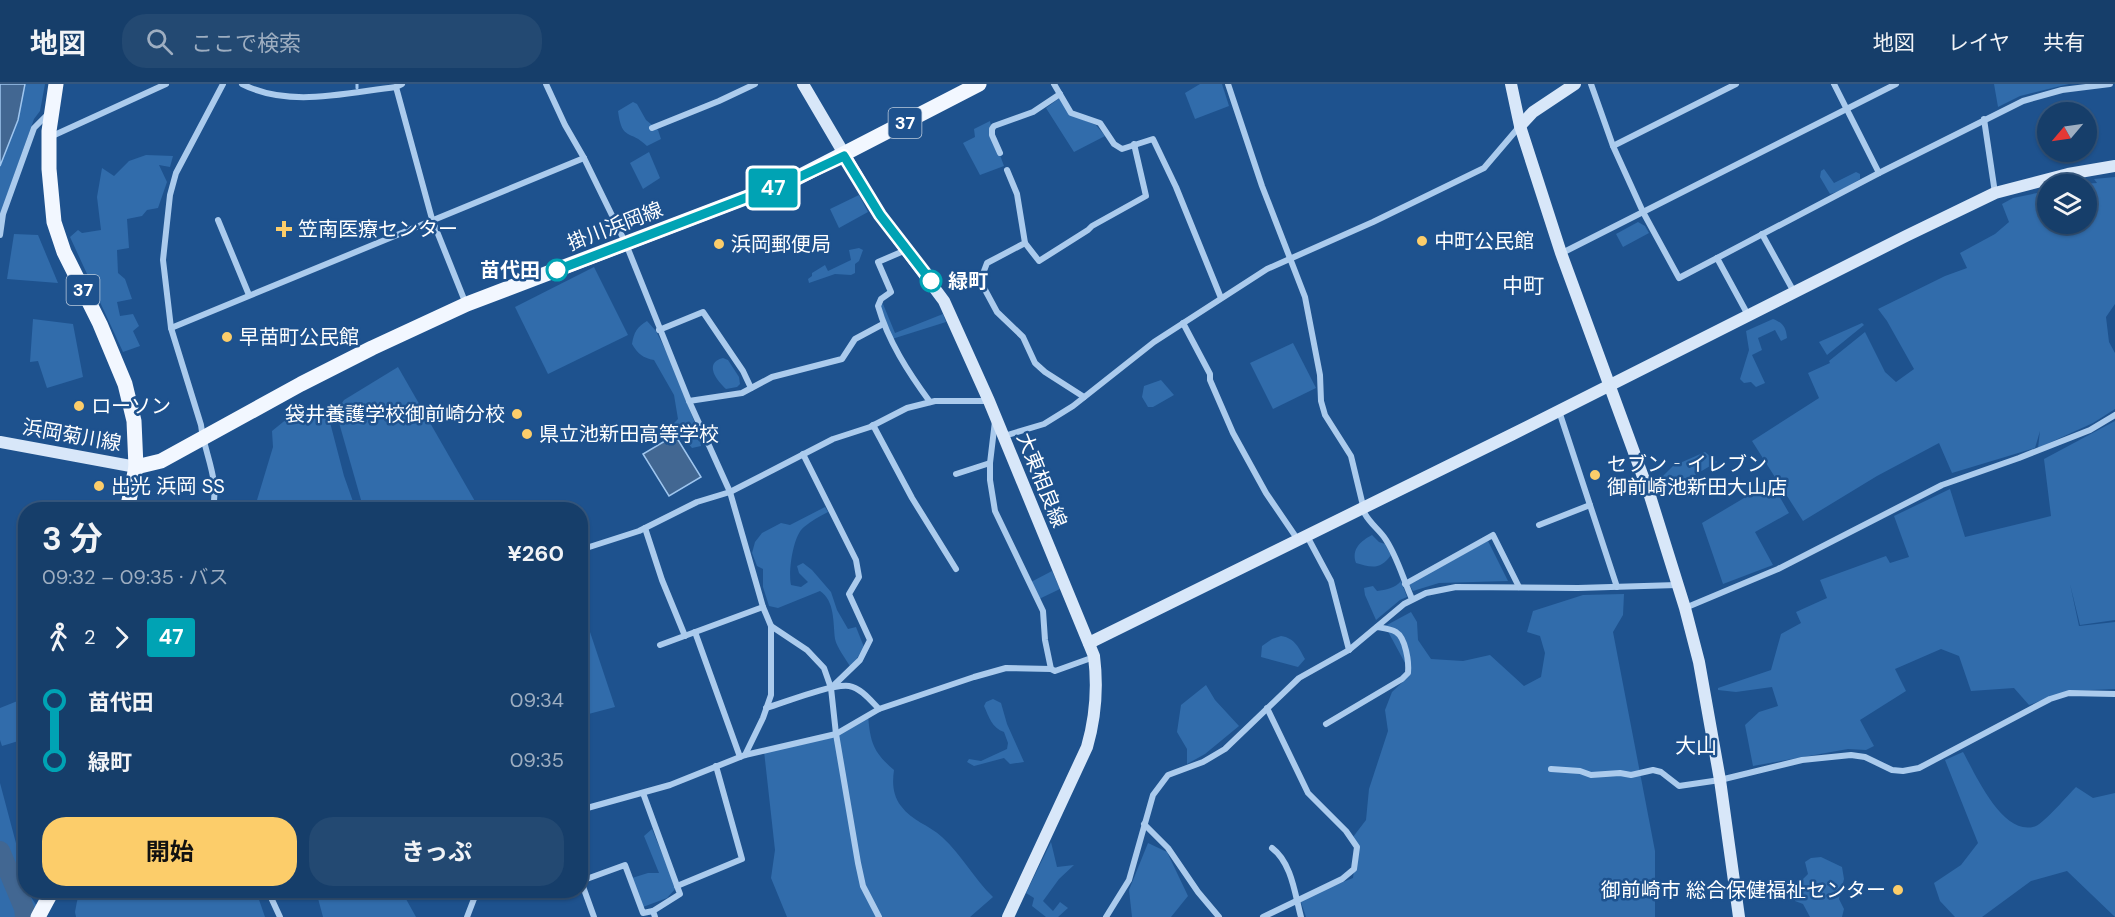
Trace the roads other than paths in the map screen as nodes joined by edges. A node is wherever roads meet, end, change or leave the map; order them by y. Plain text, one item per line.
1 (56, 84) edge
2 (166, 84) edge
3 (223, 84) edge
4 (242, 84) edge
5 (546, 84) edge
6 (755, 84) edge
7 (803, 84) edge
8 (1054, 84) edge
9 (1228, 84) edge
10 (1511, 84) edge
11 (1575, 84) edge
12 (1591, 84) edge
13 (1736, 84) edge
14 (1834, 84) edge
15 (1896, 84) edge
16 (2110, 84) edge
17 (399, 85) edge
18 (969, 86) edge
19 (1060, 94) junction
20 (53, 109) junction
21 (1847, 109) junction
22 (1984, 119) junction
23 (1520, 126) junction
24 (652, 128) dead end
25 (49, 137) junction
26 (1134, 144) junction
27 (1613, 146) junction
28 (999, 153) dead end
29 (844, 156) junction
30 (584, 158) junction
31 (2115, 166) edge
32 (1007, 170) dead end
33 (1879, 173) junction
34 (1995, 193) junction
35 (1643, 212) junction
36 (432, 219) junction
37 (218, 220) dead end
38 (1762, 234) junction
39 (0, 235) edge
40 (1024, 243) junction
41 (626, 244) junction
42 (906, 250) junction
43 (1561, 253) junction
44 (1288, 258) junction
45 (1717, 258) junction
46 (1794, 292) junction
47 (249, 295) junction
48 (1221, 298) junction
49 (466, 304) junction
50 (1748, 315) junction
51 (1183, 322) junction
52 (883, 324) junction
53 (171, 328) junction
54 (659, 330) junction
55 (1609, 385) junction
56 (751, 388) junction
57 (1084, 397) junction
58 (689, 401) junction
59 (989, 401) junction
60 (930, 402) junction
61 (1558, 410) junction
62 (2115, 415) edge
63 (995, 417) junction
64 (873, 425) junction
65 (1003, 436) junction
66 (203, 439) junction
67 (0, 442) edge
68 (802, 454) junction
69 (990, 463) junction
70 (136, 467) junction
71 (956, 474) dead end
72 (730, 492) junction
73 (129, 502) edge
74 (213, 502) edge
75 (1590, 505) junction
76 (1364, 507) junction
77 (1539, 525) dead end
78 (645, 528) junction
79 (1303, 538) junction
80 (588, 547) edge
81 (956, 569) dead end
82 (1405, 584) junction
83 (1678, 585) junction
84 (1519, 587) junction
85 (1617, 587) junction
86 (1412, 599) junction
87 (763, 607) junction
88 (1685, 608) junction
89 (771, 626) junction
90 (1377, 627) junction
91 (695, 632) junction
92 (685, 636) junction
93 (1089, 643) junction
94 (660, 645) dead end
95 (1349, 650) junction
96 (1094, 656) junction
97 (1051, 669) junction
98 (831, 688) junction
99 (2115, 694) edge
100 (766, 708) junction
101 (1267, 708) junction
102 (879, 710) junction
103 (1326, 724) dead end
104 (836, 734) junction
105 (742, 756) junction
106 (716, 766) junction
107 (1551, 769) dead end
108 (1720, 780) junction
109 (643, 793) junction
110 (588, 808) edge
111 (1144, 824) junction
112 (1272, 848) dead end
113 (588, 878) edge
114 (677, 886) junction
115 (48, 898) edge
116 (271, 898) edge
117 (475, 898) edge
118 (587, 898) edge
119 (1297, 901) junction
120 (654, 914) edge
121 (38, 917) edge
122 (280, 917) edge
123 (468, 917) edge
124 (594, 917) edge
125 (879, 917) edge
126 (1008, 917) edge
127 (1106, 917) edge
128 (1219, 917) edge
129 (1263, 917) edge
130 (1301, 917) edge
131 (1739, 917) edge

1 - 20 main road, 37
2 - 25 street
3 - 53 street
4 - 17 street
5 - 30 street
6 - 24 street
7 - 29 street, 大東相良線
8 - 19 street
9 - 44 street
10 - 23 street
11 - 23 street
12 - 27 street
13 - 27 street
14 - 21 street
15 - 21 street
16 - 22 street
17 - 36 street
18 - 29 main road, 掛川浜岡線 / 37
19 - 26 street
19 - 28 street
20 - 25 main road, 37
20 - 39 street
21 - 33 street
21 - 35 street
22 - 33 street
22 - 34 street
23 - 43 street
23 - 44 street
25 - 70 main road, 37
26 - 40 street
26 - 48 street
27 - 35 street
29 - 41 main road, 掛川浜岡線 / 37
29 - 42 street, 大東相良線
30 - 36 street
30 - 41 street
31 - 34 street
32 - 40 street
33 - 38 street
34 - 46 street
35 - 43 street
35 - 45 street
36 - 47 street
36 - 49 street
37 - 47 street
38 - 45 street
38 - 46 street
40 - 57 street
41 - 49 main road, 掛川浜岡線 / 37
41 - 54 street
42 - 52 street
42 - 59 street, 大東相良線
43 - 55 street
44 - 48 street
44 - 76 street
45 - 50 street
46 - 50 street
47 - 53 street
48 - 51 street
49 - 66 main road, 掛川浜岡線 / 37
50 - 55 street
51 - 57 street
51 - 79 street
52 - 56 street
52 - 60 street
53 - 66 street
54 - 56 street
54 - 58 street
55 - 61 street
55 - 83 street
56 - 58 street
57 - 65 street
58 - 72 street
59 - 60 street
59 - 63 street, 大東相良線
60 - 64 street
61 - 75 street
61 - 76 street
62 - 88 street
63 - 65 street, 大東相良線
63 - 69 street
64 - 68 street
64 - 81 street
65 - 93 street, 大東相良線
66 - 70 main road, 掛川浜岡線 / 37
66 - 74 street
67 - 70 street, 浜岡菊川線
68 - 72 street
68 - 98 street
69 - 71 street
69 - 97 street
70 - 73 main road, 37
72 - 78 street
72 - 87 street
75 - 77 street
75 - 85 street
76 - 79 street
76 - 82 street
78 - 80 street
78 - 92 street
79 - 93 street
79 - 95 street
82 - 84 street
82 - 86 street
83 - 85 street
83 - 88 street
84 - 85 street
84 - 86 street
86 - 90 street
87 - 89 street
87 - 91 street
88 - 108 street
89 - 98 street
89 - 100 street
90 - 95 street
90 - 103 street
91 - 92 street
91 - 105 street
92 - 94 street
93 - 96 street, 大東相良線
95 - 101 street
96 - 97 street
96 - 126 street, 大東相良線
97 - 102 street
98 - 100 street
98 - 102 street
98 - 104 street
99 - 108 street
100 - 105 street
101 - 111 street
101 - 119 street
102 - 104 street
104 - 105 street
104 - 125 street
105 - 106 street
106 - 109 street
106 - 114 street
107 - 108 street
108 - 131 street
109 - 110 street
109 - 114 street
111 - 127 street
111 - 128 street
112 - 119 street
113 - 120 street
114 - 120 street
115 - 121 main road
116 - 122 street
117 - 123 street
118 - 124 street
119 - 129 street
119 - 130 street

